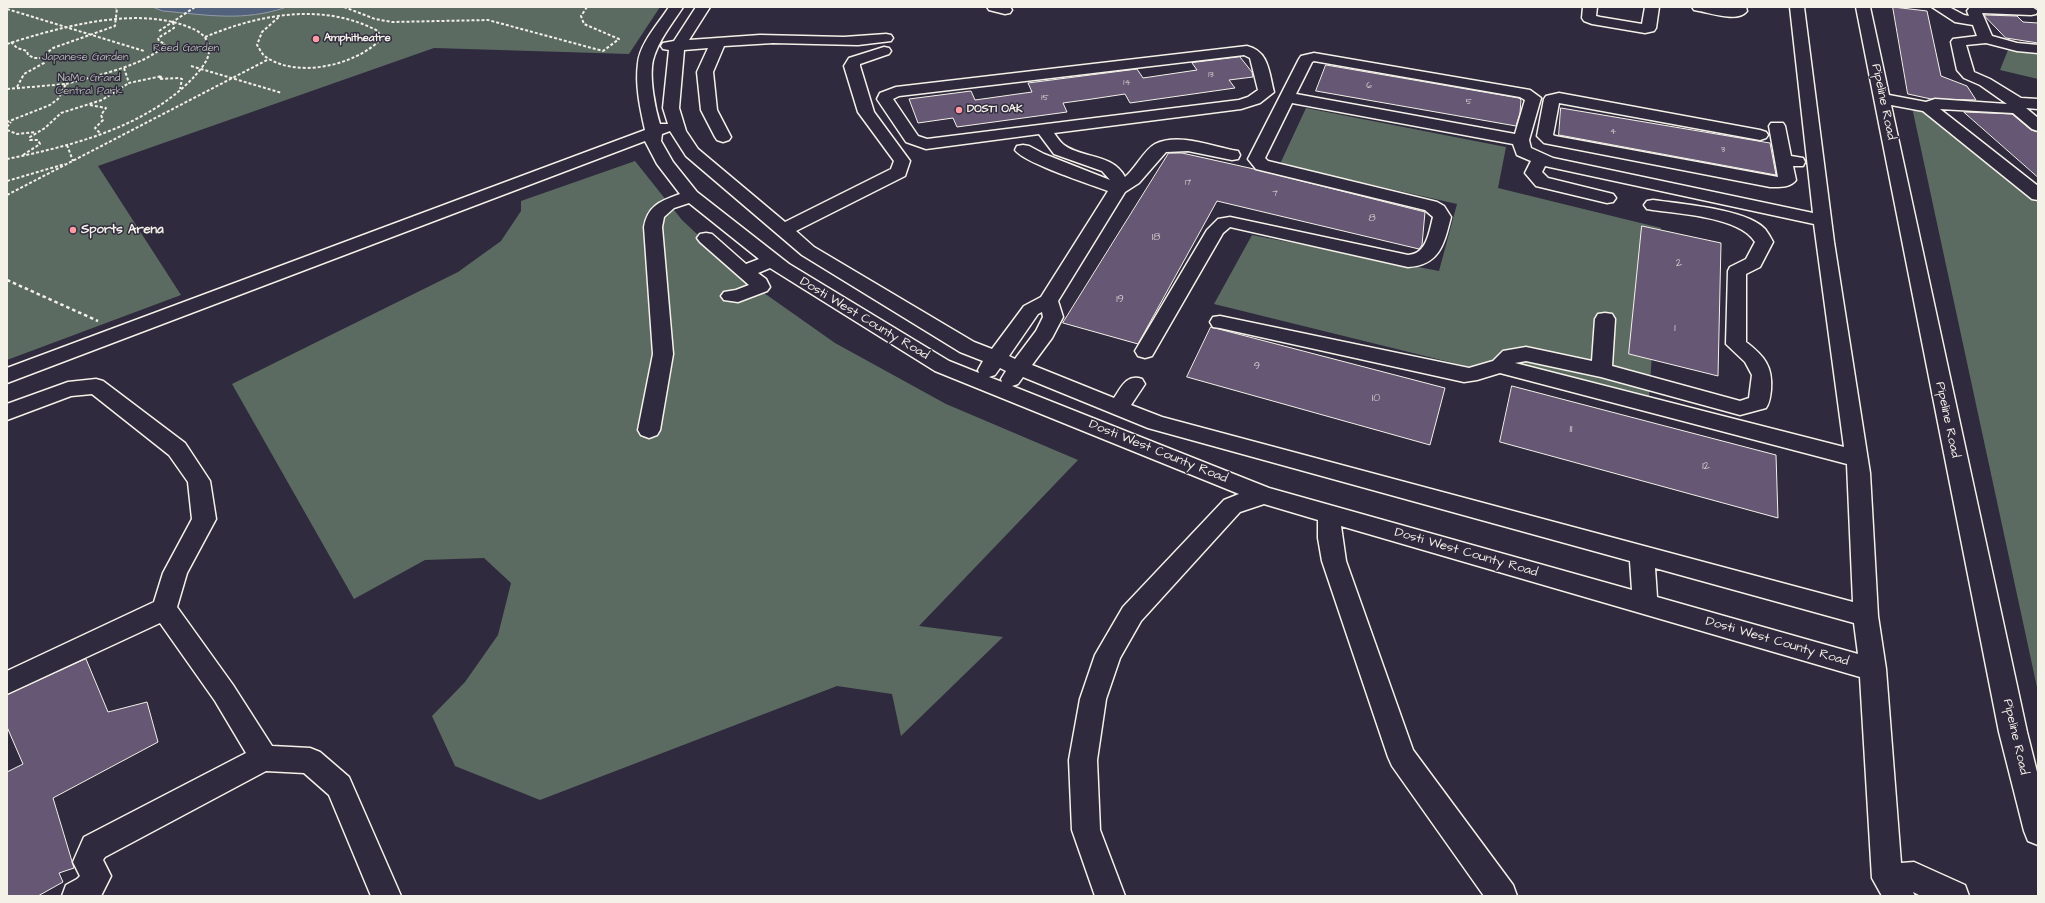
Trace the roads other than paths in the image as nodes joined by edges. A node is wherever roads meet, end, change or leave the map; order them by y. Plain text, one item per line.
1 (676, 7) edge
2 (703, 7) edge
3 (1590, 7) edge
4 (1652, 7) edge
5 (1699, 7) edge
6 (1739, 7) edge
7 (1796, 7) edge
8 (1863, 7) edge
9 (1939, 7) edge
10 (2032, 11) edge
11 (1979, 22) junction
12 (1986, 39) junction
13 (720, 42) junction
14 (651, 46) junction
15 (679, 46) junction
16 (2038, 49) edge
17 (1287, 97) junction
18 (1883, 99) junction
19 (2038, 104) edge
20 (2017, 106) junction
21 (1928, 107) junction
22 (675, 123) junction
23 (1777, 126) dead end
24 (2038, 126) edge
25 (1045, 131) junction
26 (654, 133) junction
27 (1760, 135) dead end
28 (723, 137) dead end
29 (1521, 140) junction
30 (1023, 150) dead end
31 (1232, 155) dead end
32 (1540, 159) junction
33 (1783, 160) junction
34 (1816, 166) junction
35 (1118, 189) junction
36 (2038, 195) edge
37 (691, 196) junction
38 (1607, 198) dead end
39 (1653, 204) dead end
40 (1823, 221) junction
41 (1280, 222) dead end
42 (1224, 223) junction
43 (784, 230) junction
44 (706, 238) dead end
45 (772, 260) junction
46 (744, 272) junction
47 (731, 296) dead end
48 (1048, 301) junction
49 (1605, 319) dead end
50 (1220, 322) dead end
51 (1145, 351) dead end
52 (996, 359) junction
53 (1019, 368) junction
54 (1492, 368) junction
55 (1601, 370) junction
56 (7, 376) edge
57 (980, 381) junction
58 (1135, 384) dead end
59 (1003, 390) junction
60 (1118, 408) junction
61 (7, 412) edge
62 (649, 430) dead end
63 (1858, 466) junction
64 (1263, 495) junction
65 (1331, 514) junction
66 (1642, 554) junction
67 (1645, 604) junction
68 (164, 609) junction
69 (1866, 616) junction
70 (1873, 669) junction
71 (7, 683) edge
72 (264, 758) junction
73 (2032, 787) edge
74 (2038, 831) edge
75 (1894, 887) edge
76 (77, 896) edge
77 (386, 896) edge
78 (1110, 896) edge
79 (1502, 896) edge
80 (1954, 896) edge

1 - 14 street, Dosti West County Road
2 - 15 street, Dosti West County Road
3 - 4 street
5 - 6 street
7 - 34 street
8 - 18 street, Pipeline Road
9 - 11 street
10 - 11 street
11 - 12 street
12 - 16 street
12 - 20 street
13 - 15 street
13 - 28 street
13 - 43 street
14 - 15 street
14 - 26 street, Dosti West County Road
15 - 22 street, Dosti West County Road
17 - 29 street
17 - 29 street
17 - 42 street
18 - 21 street
18 - 73 street, Pipeline Road
19 - 20 street
20 - 21 street
20 - 24 street
21 - 36 street
22 - 26 street
22 - 43 street, Dosti West County Road
23 - 33 street
25 - 25 street
25 - 35 street
26 - 37 street, Dosti West County Road
26 - 56 street
27 - 33 street
29 - 32 street
30 - 35 street
31 - 35 street
32 - 38 street
32 - 40 street
33 - 34 street
34 - 40 street
35 - 48 street
37 - 45 street, Dosti West County Road
37 - 62 street
39 - 55 street
40 - 63 street
41 - 42 street
42 - 51 street
43 - 52 street, Dosti West County Road
44 - 46 street
45 - 46 street
45 - 57 street, Dosti West County Road
46 - 47 street
48 - 52 street
48 - 53 street
49 - 55 street
50 - 54 street
52 - 53 street, Dosti West County Road
52 - 57 street
53 - 59 street
53 - 60 street, Dosti West County Road
54 - 55 street
54 - 63 street
57 - 59 street, Dosti West County Road
58 - 60 street
59 - 64 street, Dosti West County Road
60 - 66 street, Dosti West County Road
61 - 68 street
63 - 69 street
64 - 65 street, Dosti West County Road
64 - 78 street
65 - 67 street, Dosti West County Road
65 - 79 street
66 - 67 street
66 - 69 street, Dosti West County Road
67 - 70 street, Dosti West County Road
68 - 71 street
68 - 72 street
69 - 70 street
70 - 75 street
72 - 76 street
72 - 77 street
73 - 74 street, Pipeline Road
75 - 80 street

